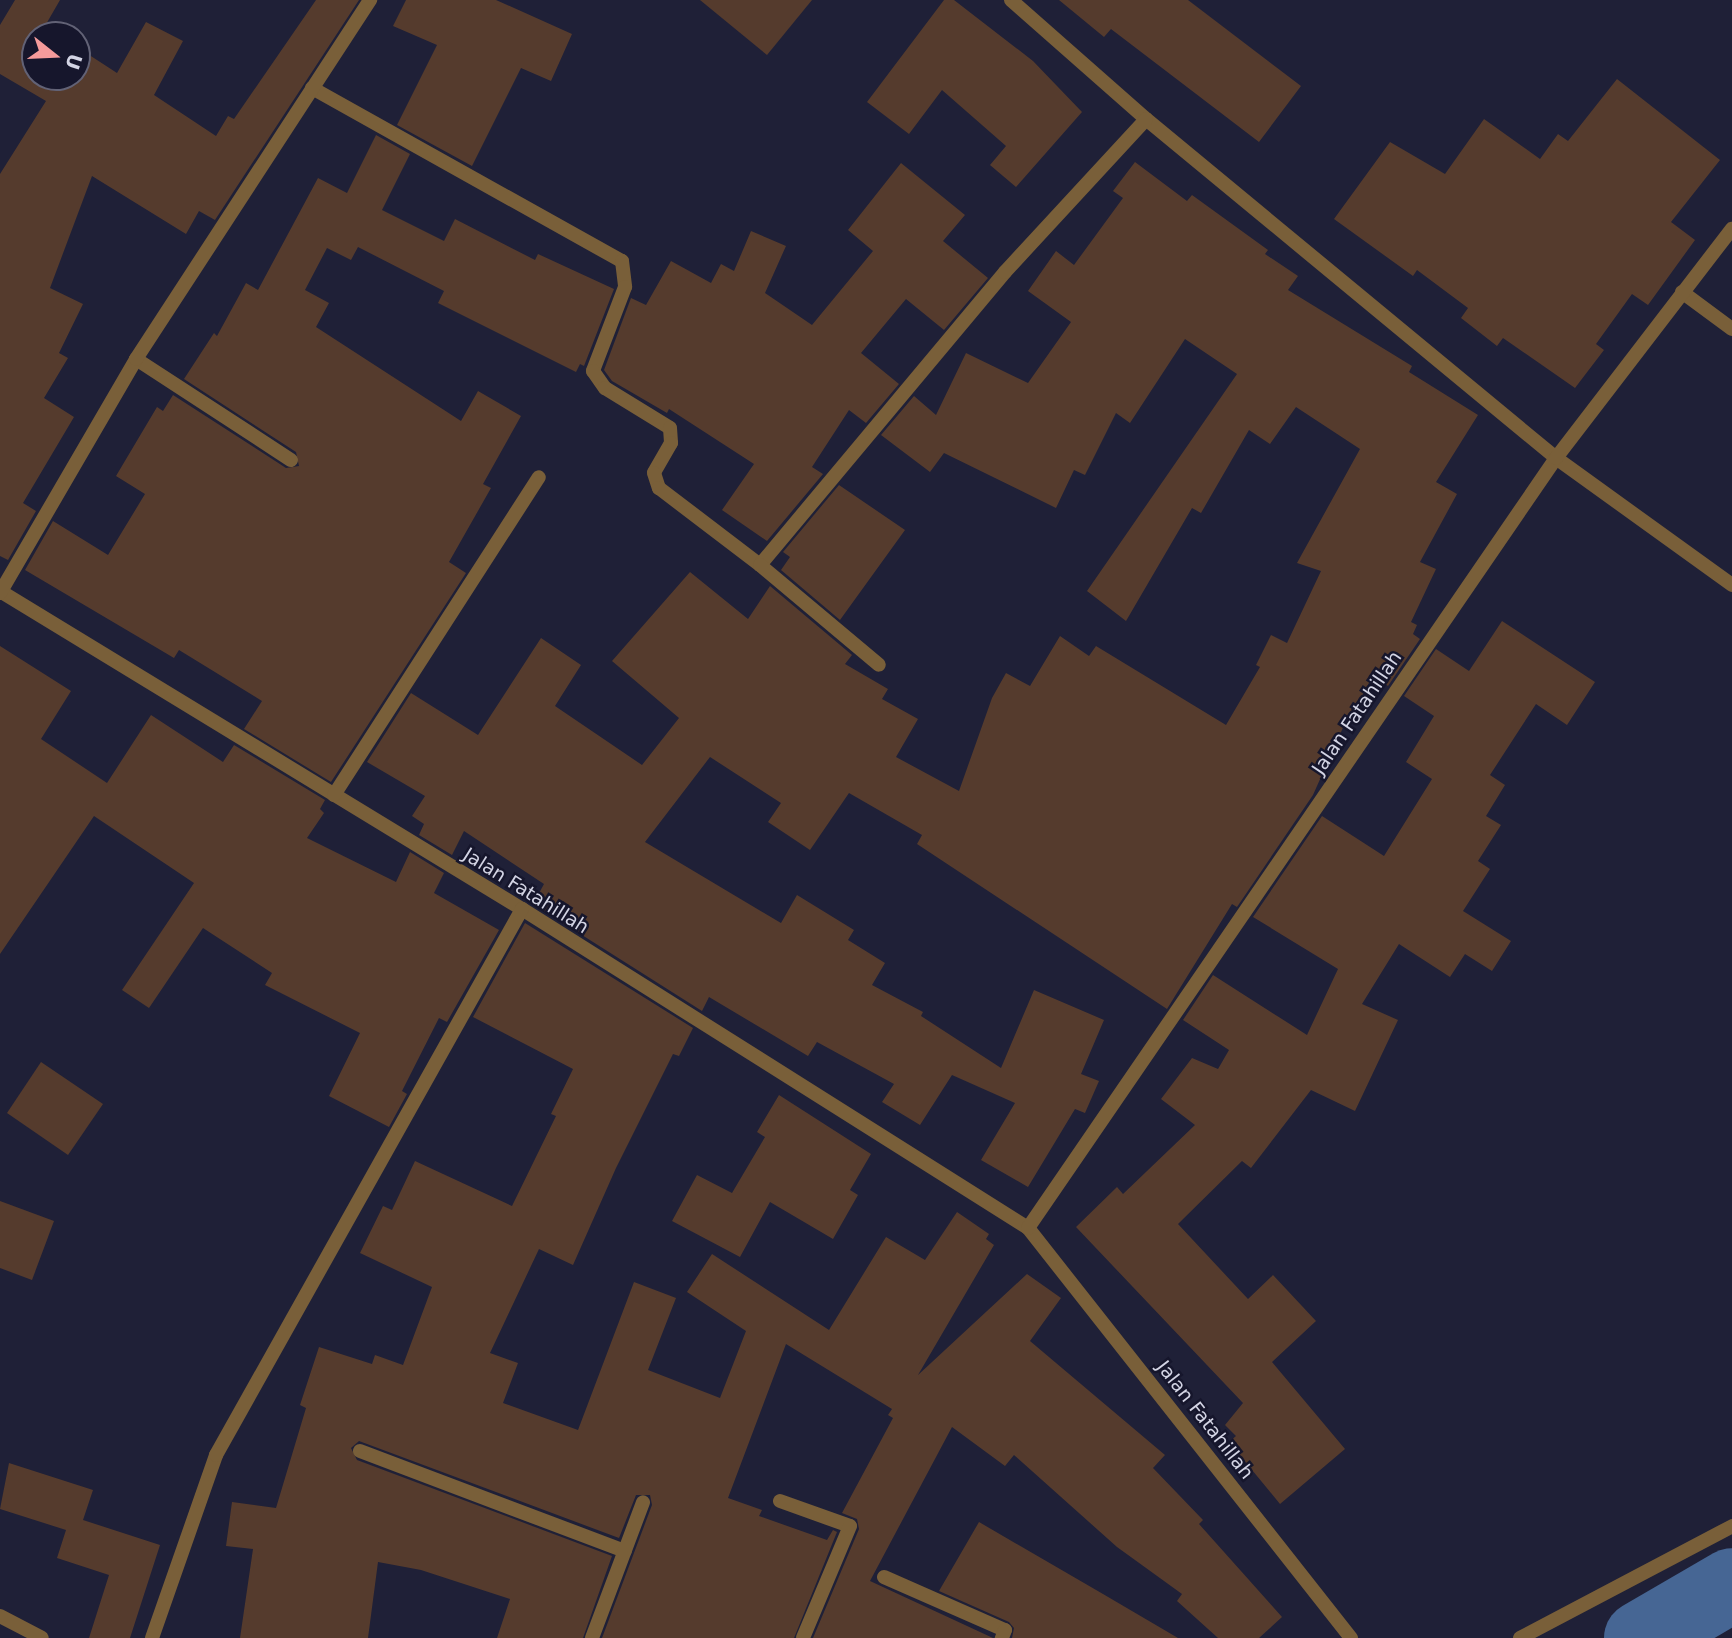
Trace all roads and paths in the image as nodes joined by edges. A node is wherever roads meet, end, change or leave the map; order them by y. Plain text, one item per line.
1 (370, 0) edge
2 (1011, 0) edge
3 (312, 88) junction
4 (1146, 119) junction
5 (1732, 229) edge
6 (1682, 292) junction
7 (1732, 329) edge
8 (136, 359) junction
9 (1556, 458) junction
10 (291, 460) dead end
11 (539, 477) dead end
12 (760, 565) junction
13 (1732, 585) edge
14 (0, 592) edge
15 (879, 665) dead end
16 (334, 795) junction
17 (522, 909) junction
18 (1028, 1228) junction
19 (360, 1451) dead end
20 (780, 1501) dead end
21 (643, 1502) dead end
22 (1732, 1526) edge
23 (625, 1551) junction
24 (884, 1577) dead end
25 (0, 1616) edge
26 (42, 1638) edge
27 (152, 1638) edge
28 (592, 1638) edge
29 (803, 1638) edge
30 (1002, 1638) edge
31 (1351, 1638) edge
32 (1520, 1638) edge

1 - 3 street
2 - 4 street
3 - 8 street
3 - 12 street
4 - 9 street
4 - 12 street
5 - 6 street, Jalan Fatahillah
6 - 7 street
6 - 9 street, Jalan Fatahillah
8 - 10 street
8 - 14 street
9 - 13 street
9 - 18 street, Jalan Fatahillah
11 - 16 street
12 - 15 street
14 - 16 street, Jalan Fatahillah
16 - 17 street, Jalan Fatahillah
17 - 18 street, Jalan Fatahillah
17 - 27 street
18 - 31 street, Jalan Fatahillah
19 - 23 street
20 - 29 street
21 - 23 street
22 - 32 street
23 - 28 street
24 - 30 street
25 - 26 street

